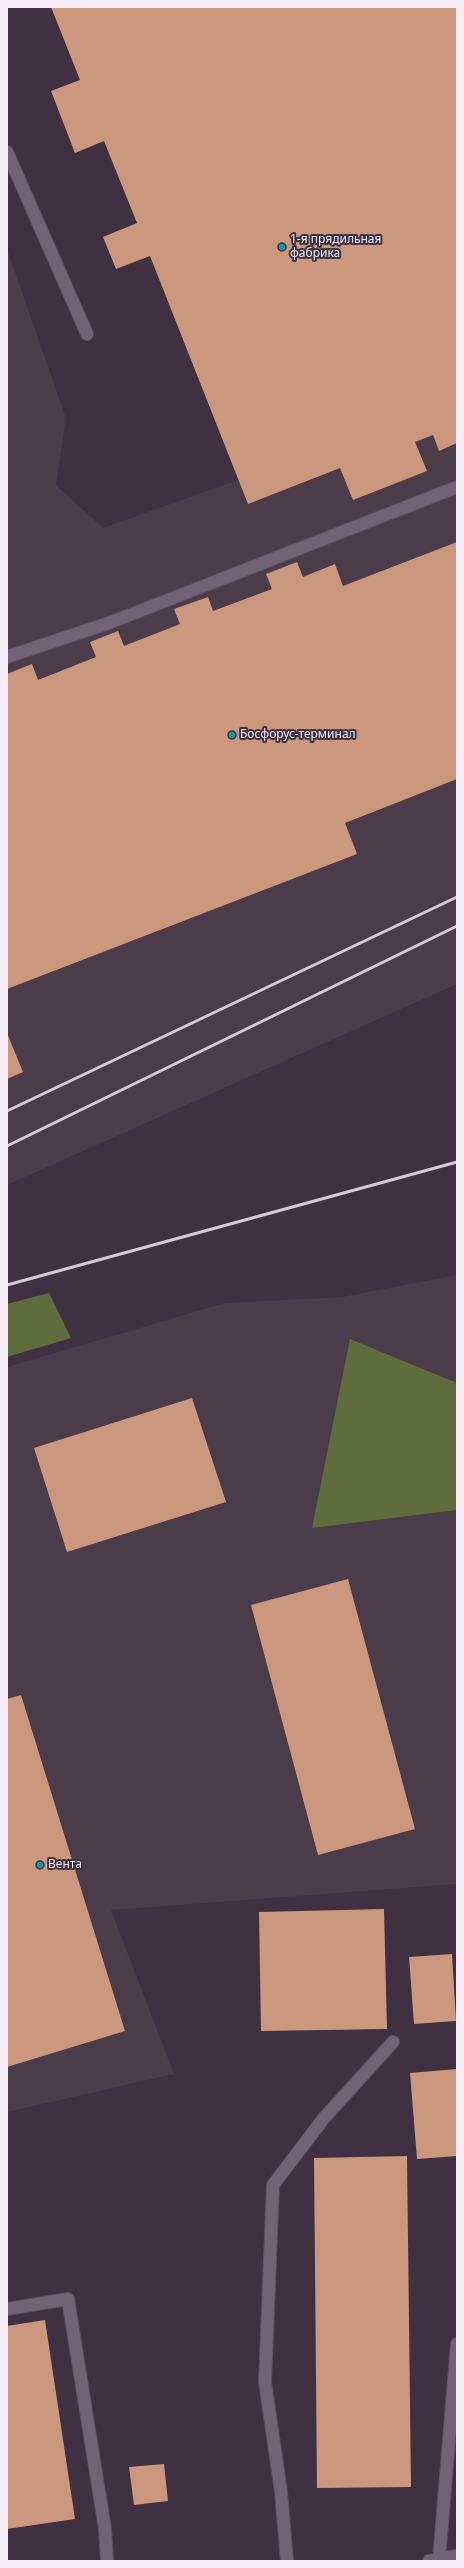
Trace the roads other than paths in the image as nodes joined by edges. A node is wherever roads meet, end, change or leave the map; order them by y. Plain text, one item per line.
1 (7, 152) edge
2 (87, 334) dead end
3 (457, 487) edge
4 (7, 657) edge
5 (393, 2042) dead end
6 (7, 2309) edge
7 (457, 2344) edge
8 (457, 2556) edge
9 (434, 2560) edge
10 (107, 2561) edge
11 (287, 2561) edge

1 - 2 lane
3 - 4 lane
5 - 11 lane
6 - 10 lane
7 - 9 lane
8 - 9 lane

